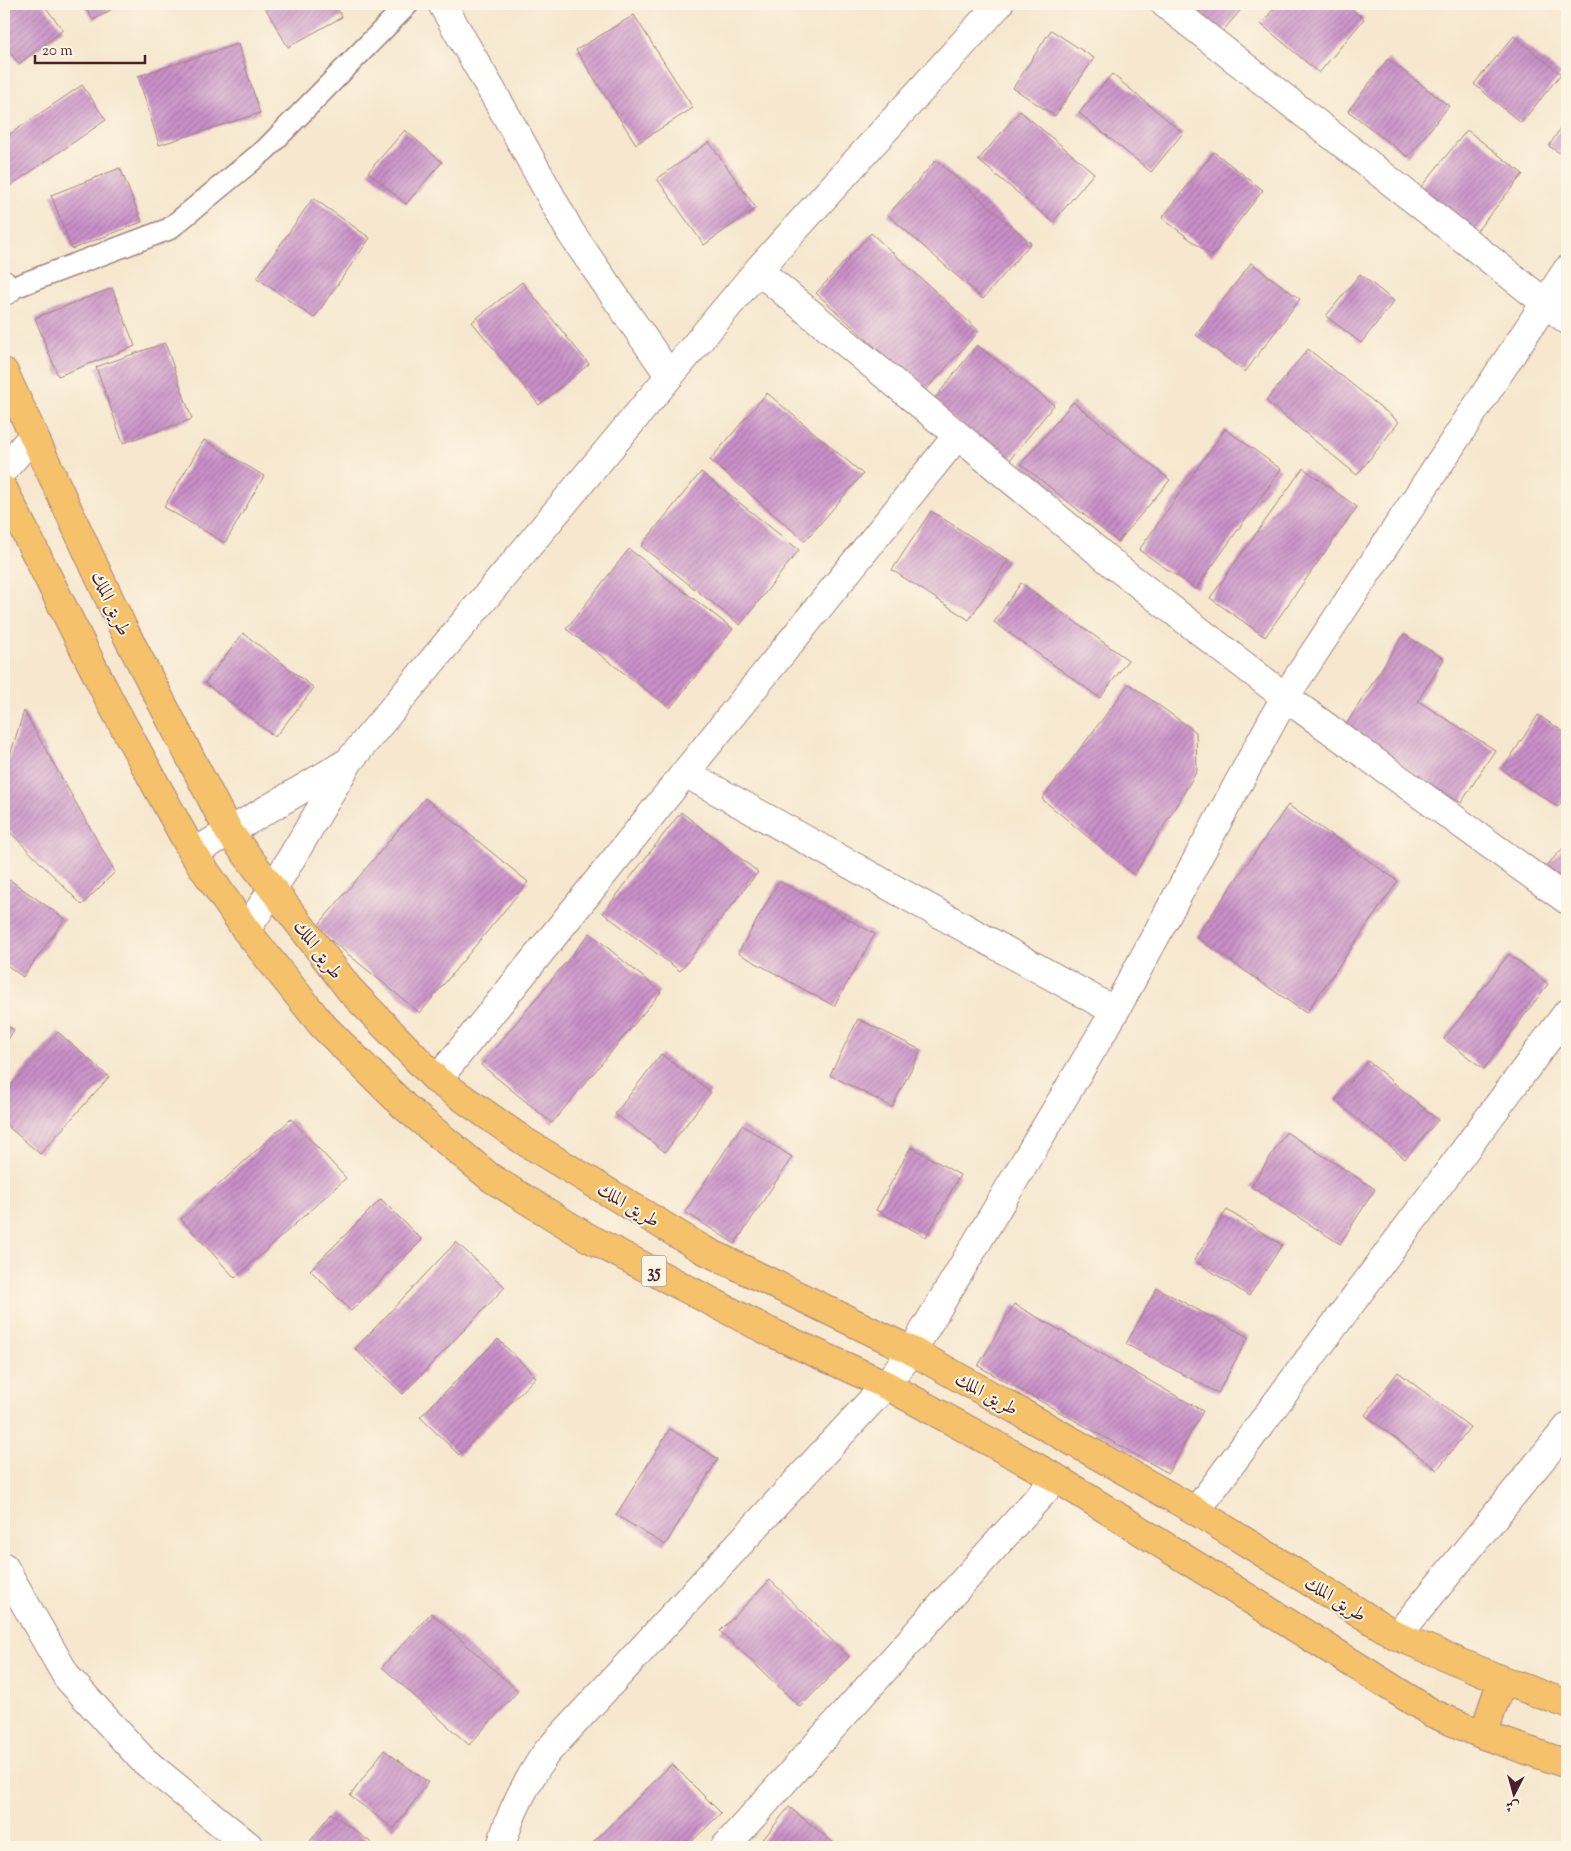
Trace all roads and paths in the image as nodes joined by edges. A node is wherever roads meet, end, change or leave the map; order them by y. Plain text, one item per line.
1 (408, 4) edge
2 (442, 4) edge
3 (999, 4) edge
4 (1165, 4) edge
5 (758, 270) junction
6 (1567, 270) edge
7 (5, 289) edge
8 (1545, 303) junction
9 (1567, 320) edge
10 (4, 372) edge
11 (669, 375) junction
12 (34, 435) junction
13 (957, 436) junction
14 (4, 469) edge
15 (4, 490) edge
16 (1285, 697) junction
17 (349, 761) junction
18 (685, 773) junction
19 (228, 832) junction
20 (193, 853) junction
21 (273, 889) junction
22 (1567, 900) edge
23 (246, 930) junction
24 (1115, 1011) junction
25 (1567, 1013) edge
26 (437, 1080) junction
27 (912, 1351) junction
28 (886, 1386) junction
29 (1567, 1428) edge
30 (1056, 1478) junction
31 (1196, 1511) junction
32 (4, 1567) edge
33 (1397, 1636) junction
34 (1502, 1680) junction
35 (1567, 1704) edge
36 (1483, 1735) junction
37 (1567, 1764) edge
38 (250, 1847) edge
39 (501, 1847) edge
40 (725, 1847) edge

1 - 7 lane
2 - 11 street
3 - 5 street
4 - 8 street
5 - 11 street
5 - 13 street
6 - 8 street
8 - 9 street
8 - 16 street
10 - 12 main road, طريق الملك / 35
11 - 17 street
12 - 14 street
12 - 19 main road, طريق الملك / 35
13 - 16 street
13 - 18 street
15 - 20 main road, 35
16 - 22 street
16 - 24 street
17 - 19 street
17 - 21 street
18 - 24 street
18 - 26 street
19 - 20 street
19 - 21 main road, طريق الملك / 35
20 - 23 main road, 35
21 - 23 street
21 - 26 main road, طريق الملك / 35
23 - 28 main road, 35
24 - 27 street
25 - 31 street
26 - 27 main road, طريق الملك / 35
27 - 28 street
27 - 31 main road, طريق الملك / 35
28 - 30 main road, 35
28 - 39 street
29 - 33 street
30 - 36 main road, 35
30 - 40 street
31 - 33 main road, طريق الملك / 35
32 - 38 street
33 - 34 main road, طريق الملك / 35
34 - 35 main road, طريق الملك / 35
34 - 36 main road
36 - 37 main road, 35

